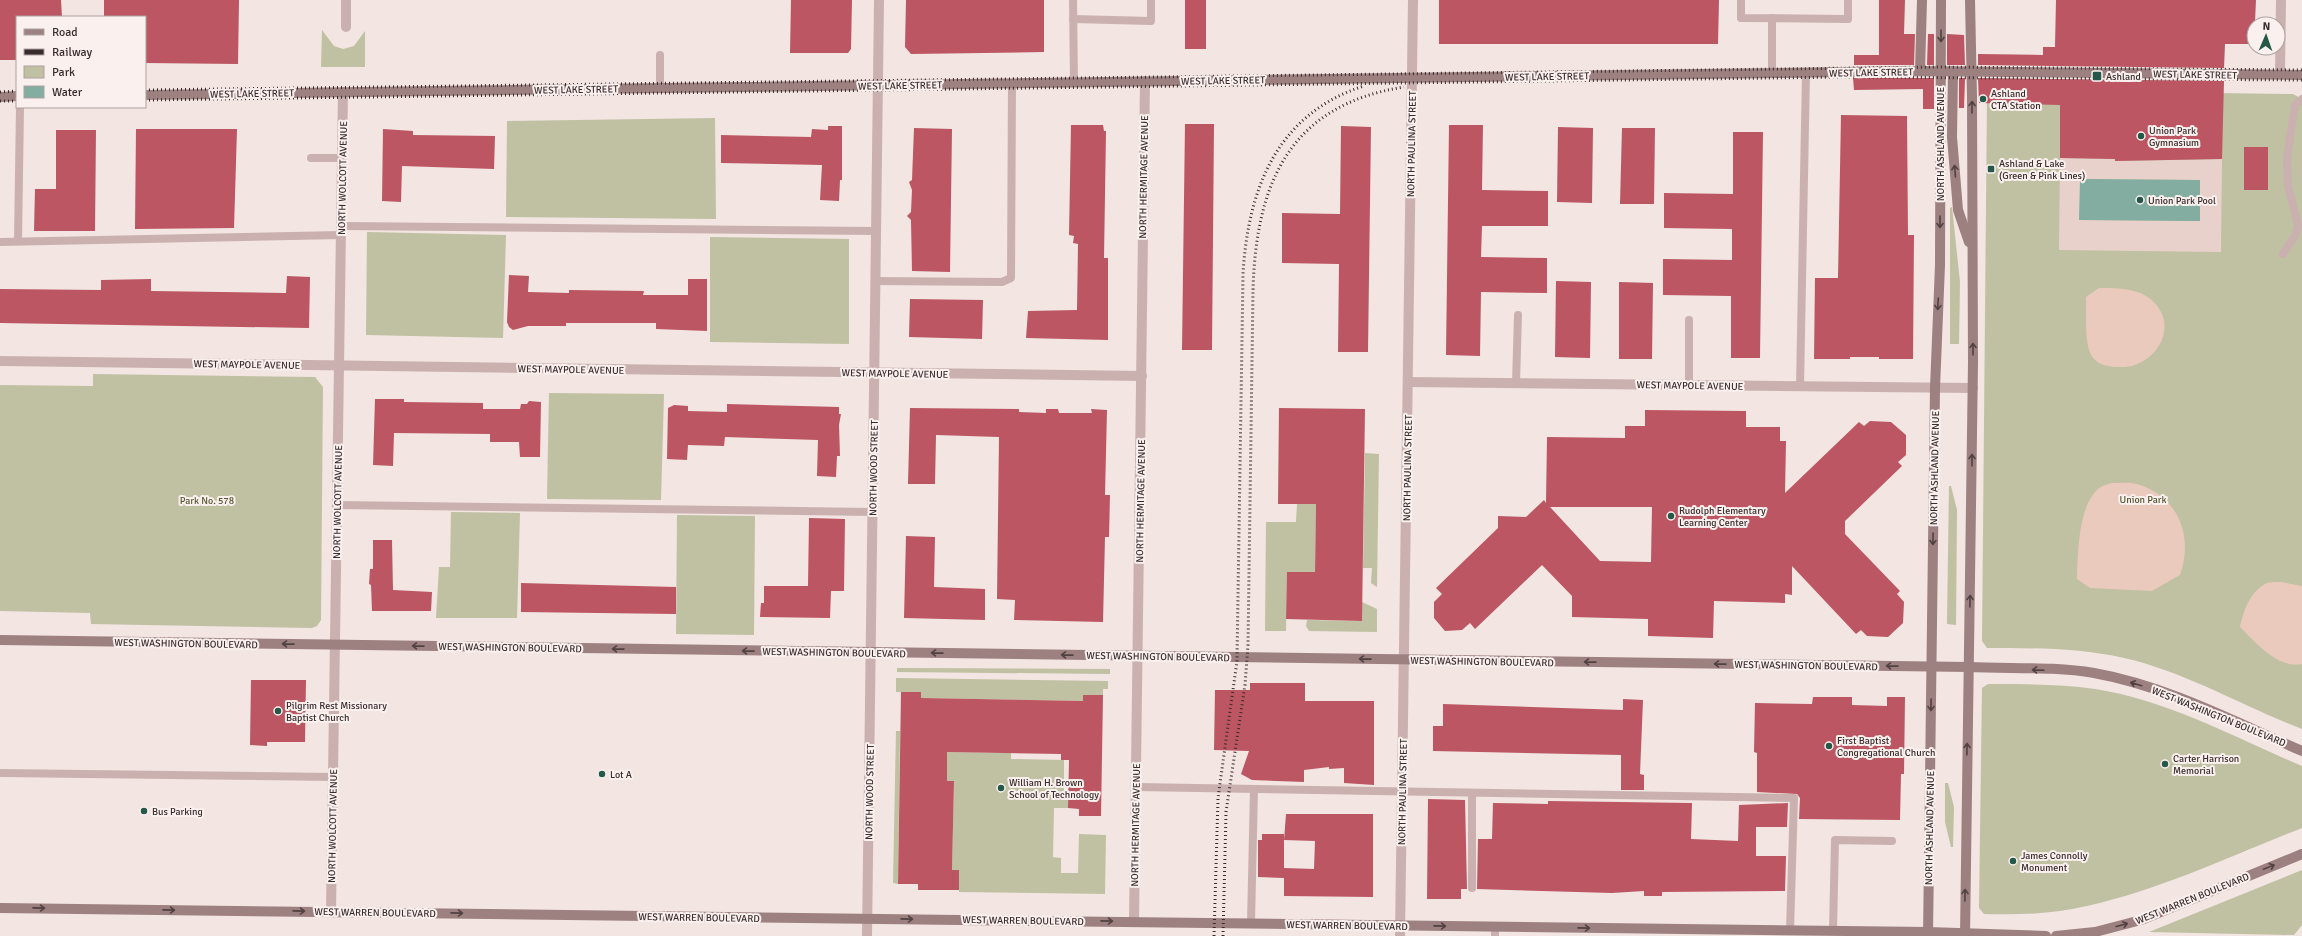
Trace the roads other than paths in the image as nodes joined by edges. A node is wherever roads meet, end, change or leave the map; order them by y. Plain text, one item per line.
1 (346, 0) edge
2 (879, 0) edge
3 (1073, 0) edge
4 (1151, 0) edge
5 (1413, 0) edge
6 (1741, 0) edge
7 (1848, 0) edge
8 (1922, 0) edge
9 (1941, 0) edge
10 (1970, 0) edge
11 (2281, 0) edge
12 (1772, 18) junction
13 (1073, 19) junction
14 (346, 27) dead end
15 (660, 55) dead end
16 (1920, 71) junction
17 (1941, 71) junction
18 (1953, 71) junction
19 (1972, 71) junction
20 (1772, 73) junction
21 (1806, 73) junction
22 (2280, 74) junction
23 (2302, 75) edge
24 (1412, 78) junction
25 (1145, 81) junction
26 (1074, 82) junction
27 (1012, 83) junction
28 (878, 85) junction
29 (660, 88) junction
30 (343, 92) junction
31 (146, 95) edge
32 (16, 96) edge
33 (0, 97) edge
34 (2302, 99) edge
35 (20, 108) edge
36 (311, 158) dead end
37 (343, 158) junction
38 (342, 230) junction
39 (876, 231) junction
40 (0, 242) edge
41 (18, 242) junction
42 (1972, 249) junction
43 (2283, 254) dead end
44 (876, 281) junction
45 (1518, 316) dead end
46 (1689, 320) dead end
47 (0, 361) edge
48 (340, 366) junction
49 (874, 373) junction
50 (1142, 376) junction
51 (1408, 382) junction
52 (1516, 383) junction
53 (1688, 385) junction
54 (1800, 386) junction
55 (1935, 388) junction
56 (1973, 388) junction
57 (337, 505) junction
58 (873, 512) junction
59 (0, 640) edge
60 (335, 645) junction
61 (871, 652) junction
62 (1138, 656) junction
63 (1404, 660) junction
64 (1931, 666) junction
65 (1969, 667) junction
66 (2302, 751) edge
67 (0, 773) edge
68 (333, 777) junction
69 (1136, 787) junction
70 (1254, 790) junction
71 (1402, 792) junction
72 (1472, 793) junction
73 (1892, 841) dead end
74 (2302, 854) edge
75 (1472, 888) dead end
76 (0, 908) edge
77 (331, 912) junction
78 (868, 918) junction
79 (1134, 922) junction
80 (1251, 923) junction
81 (1401, 925) junction
82 (1790, 930) junction
83 (1495, 931) edge
84 (1536, 931) edge
85 (1833, 931) junction
86 (1563, 932) edge
87 (1928, 934) edge
88 (1965, 935) edge
89 (867, 936) edge
90 (1400, 936) edge
91 (2046, 936) edge
92 (2056, 936) edge

1 - 14 street
2 - 28 street, NORTH WOOD STREET
3 - 13 lane
4 - 13 lane
5 - 24 street, NORTH PAULINA STREET
6 - 12 lane
7 - 12 lane
8 - 16 street
9 -> 17 street, NORTH ASHLAND AVENUE
10 - 19 street, NORTH ASHLAND AVENUE
11 - 22 street
12 - 20 lane
13 - 26 lane
15 - 29 lane
16 - 17 street, WEST LAKE STREET
16 - 21 street, WEST LAKE STREET
17 - 18 street, WEST LAKE STREET
17 -> 55 street, NORTH ASHLAND AVENUE
18 - 19 street, WEST LAKE STREET
42 -> 18 street, NORTH ASHLAND AVENUE
19 - 22 street, WEST LAKE STREET
42 -> 19 street, NORTH ASHLAND AVENUE
20 - 21 street, WEST LAKE STREET
20 - 24 street, WEST LAKE STREET
21 - 54 lane
22 - 23 street, WEST LAKE STREET
24 - 25 street, WEST LAKE STREET
24 - 51 street, NORTH PAULINA STREET
25 - 26 street, WEST LAKE STREET
25 - 50 street, NORTH HERMITAGE AVENUE
26 - 27 street, WEST LAKE STREET
27 - 28 street, WEST LAKE STREET
27 - 44 lane
28 - 29 street, WEST LAKE STREET
28 - 39 street, NORTH WOOD STREET
29 - 30 street, WEST LAKE STREET
30 - 31 street, WEST LAKE STREET
30 - 37 street, NORTH WOLCOTT AVENUE
32 - 33 street
34 - 43 lane
35 - 41 lane
36 - 37 lane
37 - 38 street, NORTH WOLCOTT AVENUE
38 - 39 lane
38 - 41 lane
38 - 48 street, NORTH WOLCOTT AVENUE
39 - 44 street, NORTH WOOD STREET
40 - 41 lane
56 -> 42 street, NORTH ASHLAND AVENUE
44 - 49 street, NORTH WOOD STREET
45 - 52 lane
46 - 53 lane
47 - 48 street, WEST MAYPOLE AVENUE
48 - 49 street, WEST MAYPOLE AVENUE
48 - 57 street, NORTH WOLCOTT AVENUE
49 - 50 street, WEST MAYPOLE AVENUE
49 - 58 street, NORTH WOOD STREET
50 - 62 street, NORTH HERMITAGE AVENUE
51 - 52 street, WEST MAYPOLE AVENUE
51 - 63 street, NORTH PAULINA STREET
52 - 53 street, WEST MAYPOLE AVENUE
53 - 54 street, WEST MAYPOLE AVENUE
54 - 55 street, WEST MAYPOLE AVENUE
55 - 56 street, WEST MAYPOLE AVENUE
55 -> 64 street, NORTH ASHLAND AVENUE
65 -> 56 street, NORTH ASHLAND AVENUE
57 - 58 lane
57 - 60 street, NORTH WOLCOTT AVENUE
58 - 61 street, NORTH WOOD STREET
60 -> 59 street, WEST WASHINGTON BOULEVARD
61 -> 60 street, WEST WASHINGTON BOULEVARD
60 - 68 street, NORTH WOLCOTT AVENUE
62 -> 61 street, WEST WASHINGTON BOULEVARD
61 - 78 street, NORTH WOOD STREET
63 -> 62 street, WEST WASHINGTON BOULEVARD
62 - 69 street, NORTH HERMITAGE AVENUE
64 -> 63 street, WEST WASHINGTON BOULEVARD
63 - 71 street, NORTH PAULINA STREET
64 - 65 street, WEST WASHINGTON BOULEVARD
64 -> 87 street, NORTH ASHLAND AVENUE
66 -> 65 street, WEST WASHINGTON BOULEVARD
88 -> 65 street, NORTH ASHLAND AVENUE
67 - 68 lane
68 - 77 street, NORTH WOLCOTT AVENUE
69 - 70 lane
69 - 79 street, NORTH HERMITAGE AVENUE
70 - 71 lane
70 - 80 lane
71 - 72 lane
71 - 81 street, NORTH PAULINA STREET
72 - 75 lane
72 - 82 lane
73 - 85 lane
92 -> 74 street, WEST WARREN BOULEVARD
76 -> 77 street, WEST WARREN BOULEVARD
77 -> 78 street, WEST WARREN BOULEVARD
78 -> 79 street, WEST WARREN BOULEVARD
78 - 89 street, NORTH WOOD STREET
79 - 80 street, WEST WARREN BOULEVARD
80 - 81 street, WEST WARREN BOULEVARD
81 -> 83 street, WEST WARREN BOULEVARD
81 - 90 street, NORTH PAULINA STREET
82 - 85 street, WEST WARREN BOULEVARD
86 -> 82 street, WEST WARREN BOULEVARD
83 - 84 street, WEST WARREN BOULEVARD
84 - 86 street, WEST WARREN BOULEVARD
85 - 87 street, WEST WARREN BOULEVARD
87 - 88 street, WEST WARREN BOULEVARD
88 - 91 street, WEST WARREN BOULEVARD

